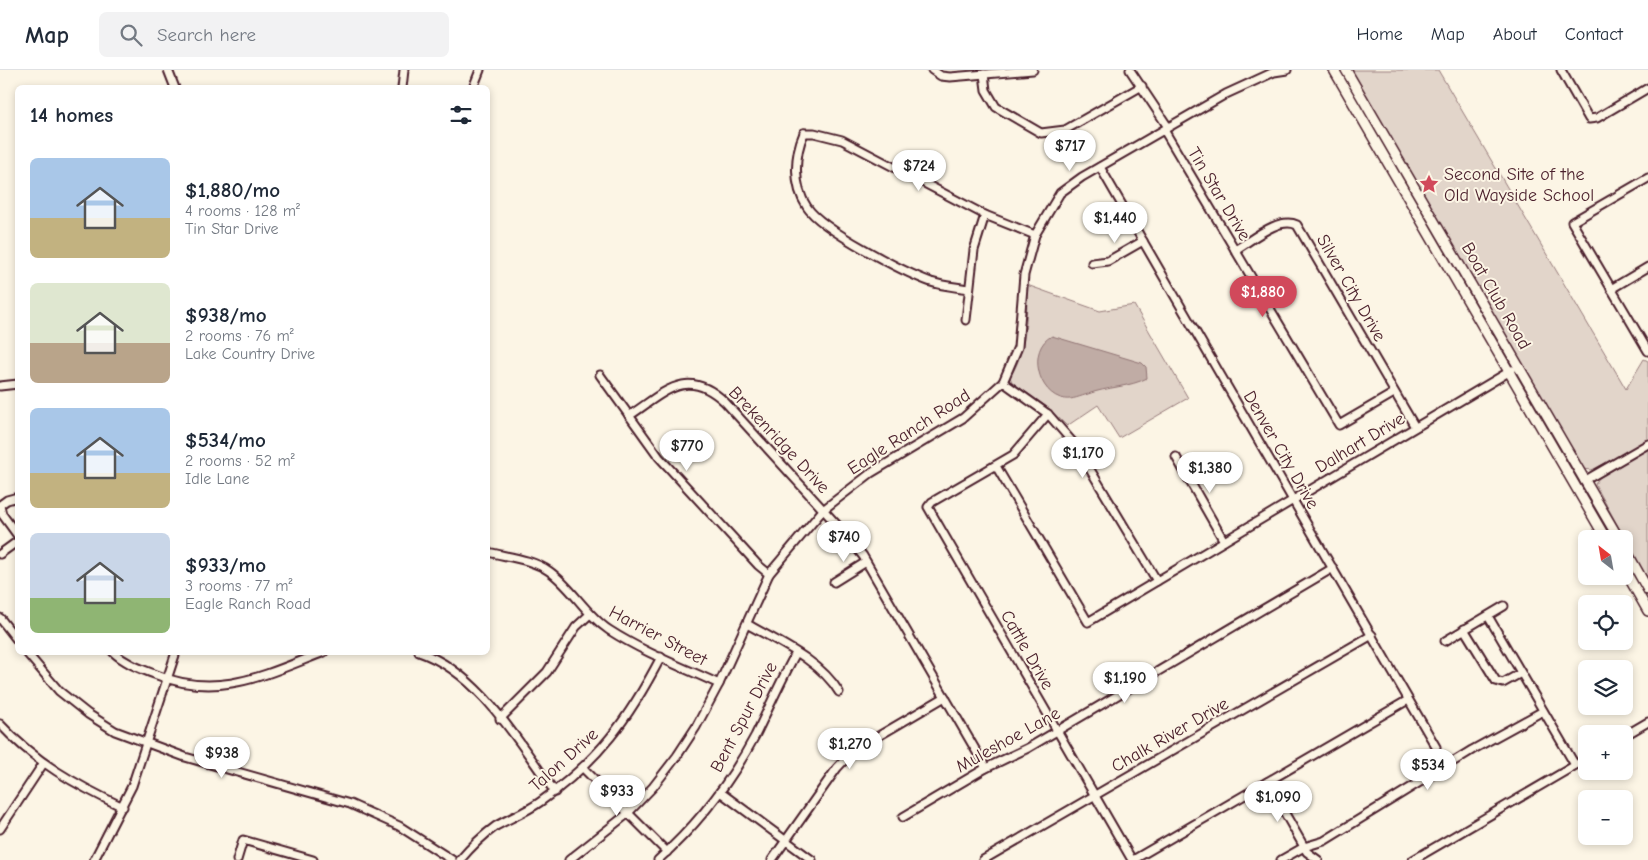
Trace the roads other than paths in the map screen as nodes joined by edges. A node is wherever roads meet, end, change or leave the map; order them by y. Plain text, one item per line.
1 (168, 70) edge
2 (404, 70) edge
3 (480, 70) edge
4 (932, 70) edge
5 (1033, 70) edge
6 (1130, 70) edge
7 (1287, 70) edge
8 (1334, 70) edge
9 (1346, 70) edge
10 (1561, 70) edge
11 (1274, 71) edge
12 (984, 74) junction
13 (174, 85) edge
14 (402, 85) edge
15 (474, 85) edge
16 (1142, 86) junction
17 (1648, 88) edge
18 (1166, 129) junction
19 (1100, 167) junction
20 (1648, 178) edge
21 (985, 215) junction
22 (1035, 235) junction
23 (1143, 241) junction
24 (1235, 250) junction
25 (1092, 263) dead end
26 (1648, 267) edge
27 (969, 289) junction
28 (1611, 289) junction
29 (966, 320) dead end
30 (1648, 351) edge
31 (1518, 366) junction
32 (1509, 372) junction
33 (600, 375) dead end
34 (1003, 382) junction
35 (15, 384) edge
36 (0, 386) edge
37 (1394, 393) junction
38 (1048, 414) junction
39 (629, 416) junction
40 (1415, 427) junction
41 (1648, 444) edge
42 (1176, 457) dead end
43 (996, 466) junction
44 (1584, 481) junction
45 (15, 498) edge
46 (1293, 500) junction
47 (0, 505) edge
48 (823, 510) junction
49 (1601, 530) edge
50 (1614, 530) edge
51 (15, 532) edge
52 (1224, 541) junction
53 (15, 543) edge
54 (490, 552) edge
55 (0, 554) edge
56 (866, 562) junction
57 (1633, 563) edge
58 (1333, 568) junction
59 (769, 574) junction
60 (1157, 581) junction
61 (834, 582) dead end
62 (1633, 585) edge
63 (1648, 590) edge
64 (1504, 606) dead end
65 (1648, 611) edge
66 (589, 614) junction
67 (1488, 616) junction
68 (0, 618) edge
69 (747, 624) junction
70 (1464, 629) junction
71 (1372, 635) junction
72 (15, 637) edge
73 (1445, 640) dead end
74 (796, 653) junction
75 (29, 655) edge
76 (117, 655) edge
77 (175, 655) edge
78 (316, 655) edge
79 (425, 655) edge
80 (661, 657) junction
81 (1521, 673) junction
82 (169, 680) junction
83 (719, 684) junction
84 (840, 692) dead end
85 (945, 697) junction
86 (1408, 700) junction
87 (1543, 711) junction
88 (500, 719) junction
89 (1648, 722) edge
90 (0, 724) edge
91 (1057, 731) junction
92 (1633, 731) edge
93 (147, 745) junction
94 (1436, 747) dead end
95 (1578, 763) edge
96 (43, 764) junction
97 (1575, 765) junction
98 (583, 768) junction
99 (986, 768) junction
100 (1267, 782) junction
101 (554, 792) junction
102 (720, 792) junction
103 (1094, 796) junction
104 (122, 807) junction
105 (628, 813) junction
106 (903, 817) dead end
107 (0, 829) edge
108 (787, 841) junction
109 (1306, 849) junction
110 (667, 852) junction
111 (94, 860) edge
112 (237, 860) edge
113 (313, 860) edge
114 (452, 860) edge
115 (460, 860) edge
116 (569, 860) edge
117 (658, 860) edge
118 (772, 860) edge
119 (812, 860) edge
120 (983, 860) edge
121 (1133, 860) edge
122 (1281, 860) edge
123 (1307, 860) edge
124 (1318, 860) edge
125 (1413, 860) edge

1 - 13 street
2 - 14 street
3 - 15 street
4 - 12 street
5 - 12 street
6 - 16 street, Tin Star Drive
7 - 11 street, Eagle Ranch Road
8 - 32 main road, Boat Club Road
9 - 31 main road, Boat Club Road
10 - 17 street
11 - 18 street, Eagle Ranch Road
12 - 16 street
16 - 18 street, Tin Star Drive
18 - 19 street, Eagle Ranch Road
18 - 24 street, Tin Star Drive
19 - 22 street, Eagle Ranch Road
19 - 23 street, Denver City Drive
20 - 28 street
21 - 22 street
21 - 27 street
21 - 27 street
22 - 34 street, Eagle Ranch Road
23 - 25 street
23 - 46 street, Denver City Drive
24 - 37 street, Silver City Drive
24 - 37 street, Tin Star Drive
26 - 28 street
27 - 29 street
28 - 30 street
31 - 32 street, Dalhart Drive
31 - 44 main road, Boat Club Road
32 - 40 street, Dalhart Drive
32 - 49 main road, Boat Club Road
33 - 39 street
34 - 38 street
34 - 48 street, Eagle Ranch Road
35 - 36 street
37 - 40 street, Silver City Drive
38 - 43 street
38 - 60 street
39 - 48 street, Brekenridge Drive
39 - 59 street
40 - 46 street, Dalhart Drive
41 - 44 street
42 - 52 street
43 - 60 street, Dalhart Drive
43 - 91 street, Cattle Drive
44 - 50 main road, Boat Club Road
45 - 47 street
46 - 52 street, Dalhart Drive
46 - 58 street, Denver City Drive
47 - 51 street
48 - 56 street, Brekenridge Drive
48 - 59 street, Eagle Ranch Road
52 - 60 street, Dalhart Drive
53 - 55 street
54 - 66 street, Harrier Street
56 - 61 street
56 - 85 street, Brekenridge Drive
57 - 63 main road
58 - 71 street, Denver City Drive
58 - 91 street, Muleshoe Lane
59 - 69 street, Eagle Ranch Road
62 - 65 main road
64 - 67 street
66 - 80 street, Harrier Street
66 - 88 street
67 - 70 street
67 - 81 street
68 - 72 street
69 - 74 street
69 - 83 street, Eagle Ranch Road
70 - 73 street
70 - 81 street
71 - 86 street, Denver City Drive
71 - 103 street, Chalk River Drive
74 - 84 street
74 - 102 street, Bent Spur Drive
75 - 93 street
76 - 82 street
77 - 82 street
78 - 82 street
79 - 88 street
80 - 83 street, Harrier Street
80 - 98 street, Talon Drive
81 - 87 street
82 - 93 street
83 - 105 street, Eagle Ranch Road
85 - 99 street, Brekenridge Drive
85 - 108 street
86 - 94 street, Denver City Drive
86 - 100 street
87 - 97 street
87 - 109 street
88 - 101 street
89 - 92 street
90 - 96 street
91 - 99 street, Muleshoe Lane
91 - 103 street, Cattle Drive
93 - 104 street
93 - 114 street
95 - 97 street
96 - 104 street
96 - 107 street
97 - 125 street
98 - 101 street, Talon Drive
98 - 105 street
99 - 106 street, Muleshoe Lane
100 - 109 street
100 - 121 street
101 - 115 street, Talon Drive
102 - 108 street
102 - 110 street, Bent Spur Drive
103 - 120 street, Chalk River Drive
103 - 121 street, Cattle Drive
104 - 111 street
105 - 110 street
105 - 116 street, Eagle Ranch Road
108 - 118 street
108 - 119 street
109 - 122 street
109 - 123 street
109 - 124 street
110 - 117 street, Bent Spur Drive
112 - 113 street

